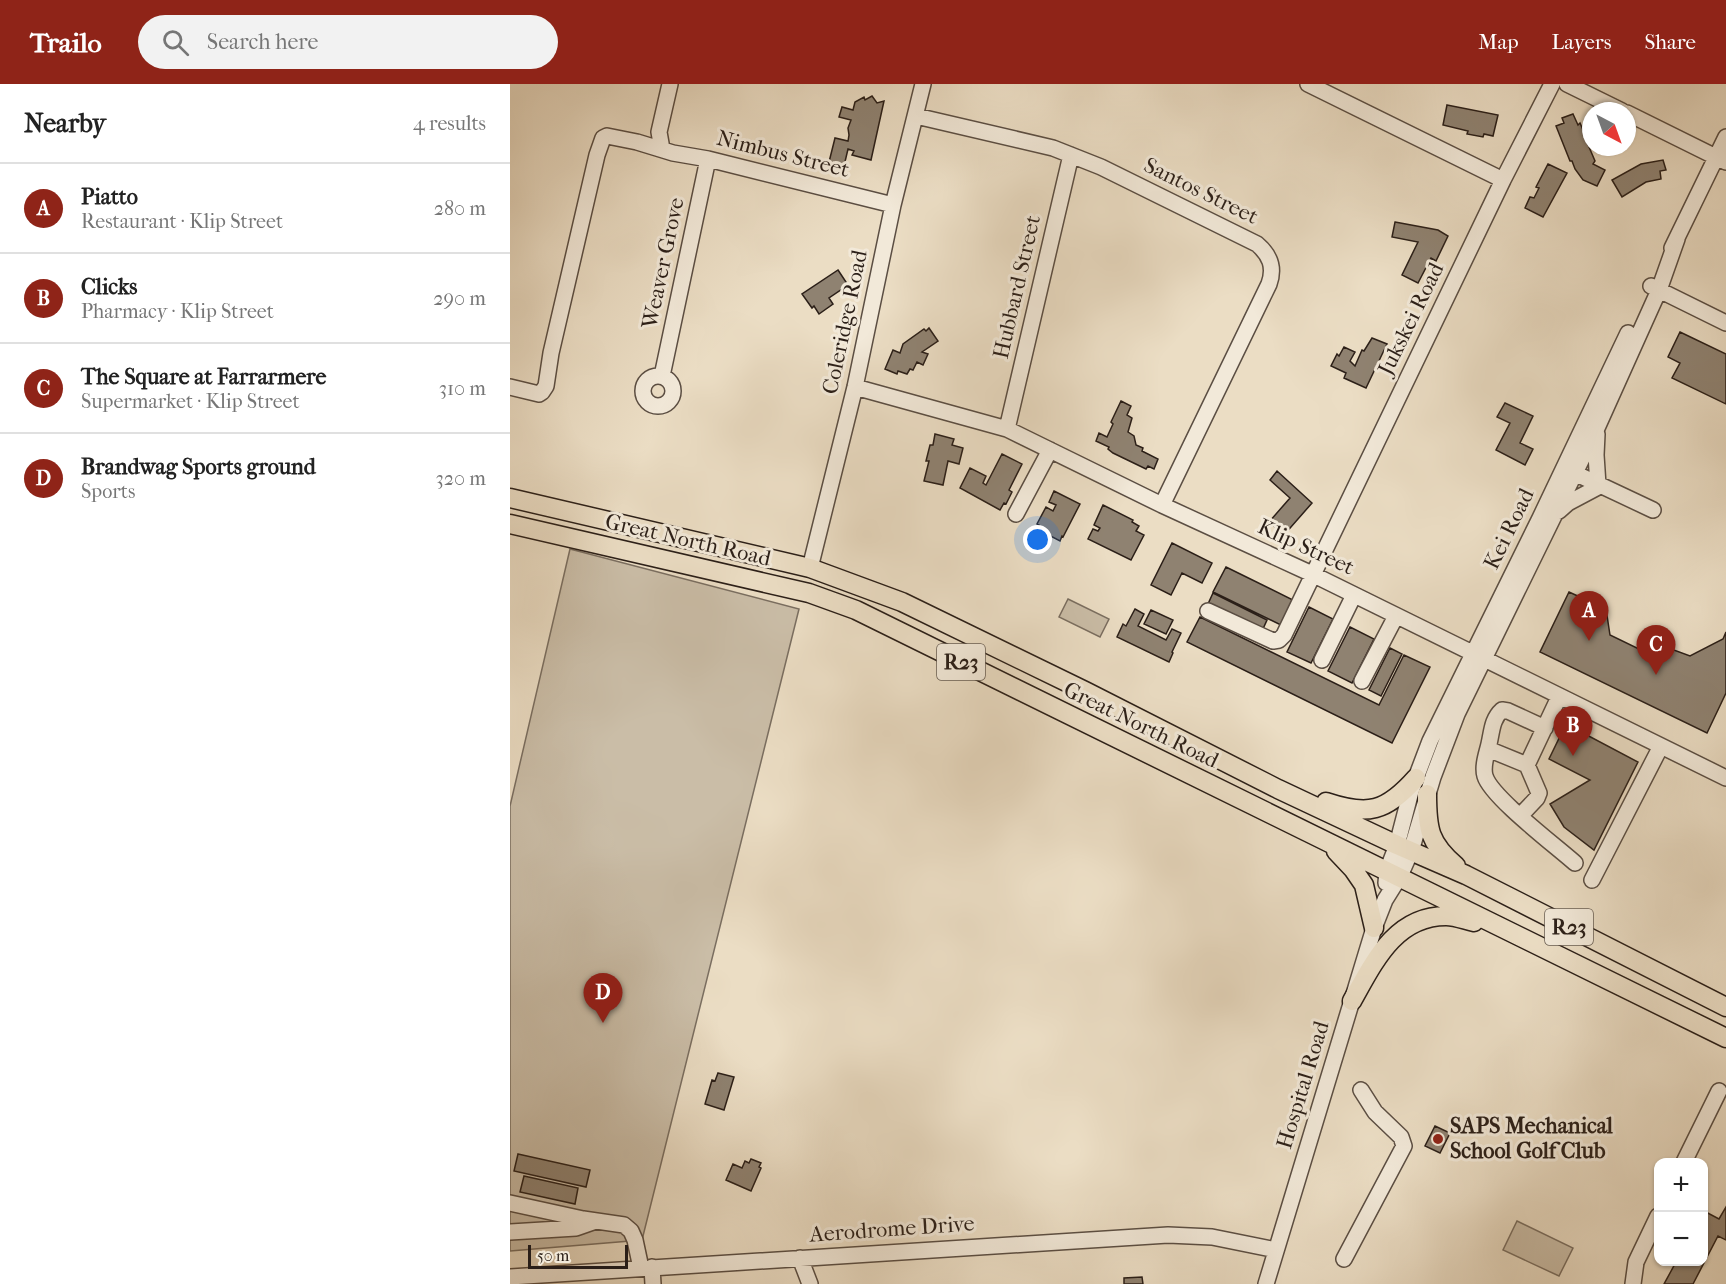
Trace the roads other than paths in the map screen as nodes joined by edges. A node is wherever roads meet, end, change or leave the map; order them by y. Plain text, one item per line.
1 (669, 84) edge
2 (923, 84) edge
3 (1308, 84) edge
4 (1552, 84) edge
5 (1567, 84) edge
6 (1337, 90) edge
7 (1604, 102) edge
8 (916, 116) junction
9 (1636, 118) edge
10 (1726, 137) edge
11 (662, 149) junction
12 (1071, 155) junction
13 (708, 159) junction
14 (1721, 160) edge
15 (1503, 180) junction
16 (893, 204) junction
17 (1655, 288) junction
18 (1726, 323) edge
19 (663, 376) dead end
20 (510, 387) edge
21 (855, 387) junction
22 (1597, 428) junction
23 (1007, 429) junction
24 (1050, 450) junction
25 (1569, 470) junction
26 (1599, 486) junction
27 (510, 498) edge
28 (1162, 505) junction
29 (1653, 510) dead end
30 (1016, 514) dead end
31 (1556, 514) junction
32 (510, 524) edge
33 (810, 568) junction
34 (1312, 574) junction
35 (1354, 595) junction
36 (1208, 611) dead end
37 (1396, 616) junction
38 (1477, 657) junction
39 (1322, 660) dead end
40 (1362, 681) dead end
41 (1560, 697) junction
42 (1545, 728) junction
43 (1661, 746) junction
44 (1488, 749) junction
45 (1527, 765) junction
46 (1416, 778) junction
47 (1726, 778) edge
48 (1278, 789) junction
49 (1427, 794) junction
50 (1520, 816) junction
51 (1329, 844) junction
52 (1404, 848) junction
53 (1575, 862) dead end
54 (1393, 874) junction
55 (1466, 875) junction
56 (1592, 880) dead end
57 (1374, 928) junction
58 (1502, 929) junction
59 (1353, 1001) junction
60 (1726, 1007) edge
61 (1726, 1038) edge
62 (1361, 1090) dead end
63 (1719, 1090) dead end
64 (1686, 1158) edge
65 (510, 1203) edge
66 (599, 1220) junction
67 (1654, 1226) edge
68 (510, 1232) edge
69 (1276, 1250) junction
70 (800, 1258) junction
71 (1344, 1258) dead end
72 (646, 1267) junction
73 (510, 1277) edge
74 (653, 1284) edge
75 (810, 1284) edge
76 (1266, 1284) edge
77 (1633, 1284) edge

1 - 11 street
2 - 8 street, Coleridge Road
3 - 6 street
4 - 15 street, Jukskei Road
5 - 7 street
6 - 15 street
8 - 12 street, Santos Street
8 - 16 street, Coleridge Road
9 - 14 street
10 - 14 street, Kei Road
11 - 13 street, Nimbus Street
11 - 20 street, Nimbus Street
12 - 23 street, Hubbard Street
12 - 28 street, Santos Street
13 - 16 street, Nimbus Street
13 - 19 street, Weaver Grove
14 - 17 street, Kei Road
15 - 34 street, Jukskei Road
16 - 21 street, Coleridge Road
17 - 18 street
17 - 22 street, Kei Road
17 - 25 street, Kei Road
21 - 23 street, Klip Street
21 - 33 street, Coleridge Road
22 - 25 street, Kei Road
22 - 26 street
23 - 24 street, Klip Street
24 - 28 street, Klip Street
24 - 30 street
25 - 26 street
25 - 31 street, Kei Road
25 - 38 street, Kei Road
26 - 29 street
26 - 31 street
27 - 33 main road, Great North Road / R23
28 - 34 street, Klip Street
31 - 38 street, Kei Road
32 - 51 main road, Great North Road / R23
33 - 48 main road, Great North Road / R23
34 - 35 street, Klip Street
34 - 36 street, Jukskei Road
35 - 37 street, Klip Street
35 - 39 street
37 - 38 street, Klip Street
37 - 40 street
38 - 41 street, Klip Street
38 - 46 street, Kei Road
38 - 49 street, Kei Road
41 - 42 street
41 - 43 street, Klip Street
42 - 44 street
42 - 45 street
43 - 47 street, Klip Street
43 - 56 street
44 - 45 street
44 - 50 street
45 - 50 street
46 - 48 main road
46 - 52 street, Kei Road
48 - 52 main road, Great North Road / R23
49 - 52 street, Kei Road
49 - 55 main road
50 - 53 street
51 - 54 main road, Great North Road / R23
51 - 57 main road
52 - 54 street, Hospital Road
52 - 55 main road, Great North Road / R23
54 - 57 street, Hospital Road
54 - 58 main road, Great North Road / R23
55 - 60 main road, Great North Road / R23
57 - 59 street, Hospital Road
58 - 59 main road
58 - 61 main road, Great North Road / R23
59 - 69 street, Hospital Road
62 - 71 street
63 - 64 street
65 - 66 street
66 - 68 street
66 - 72 street
67 - 77 street
69 - 70 street, Aerodrome Drive
69 - 76 street, Hospital Road
70 - 72 street, Aerodrome Drive
70 - 75 street
72 - 73 street, Aerodrome Drive
72 - 74 street

